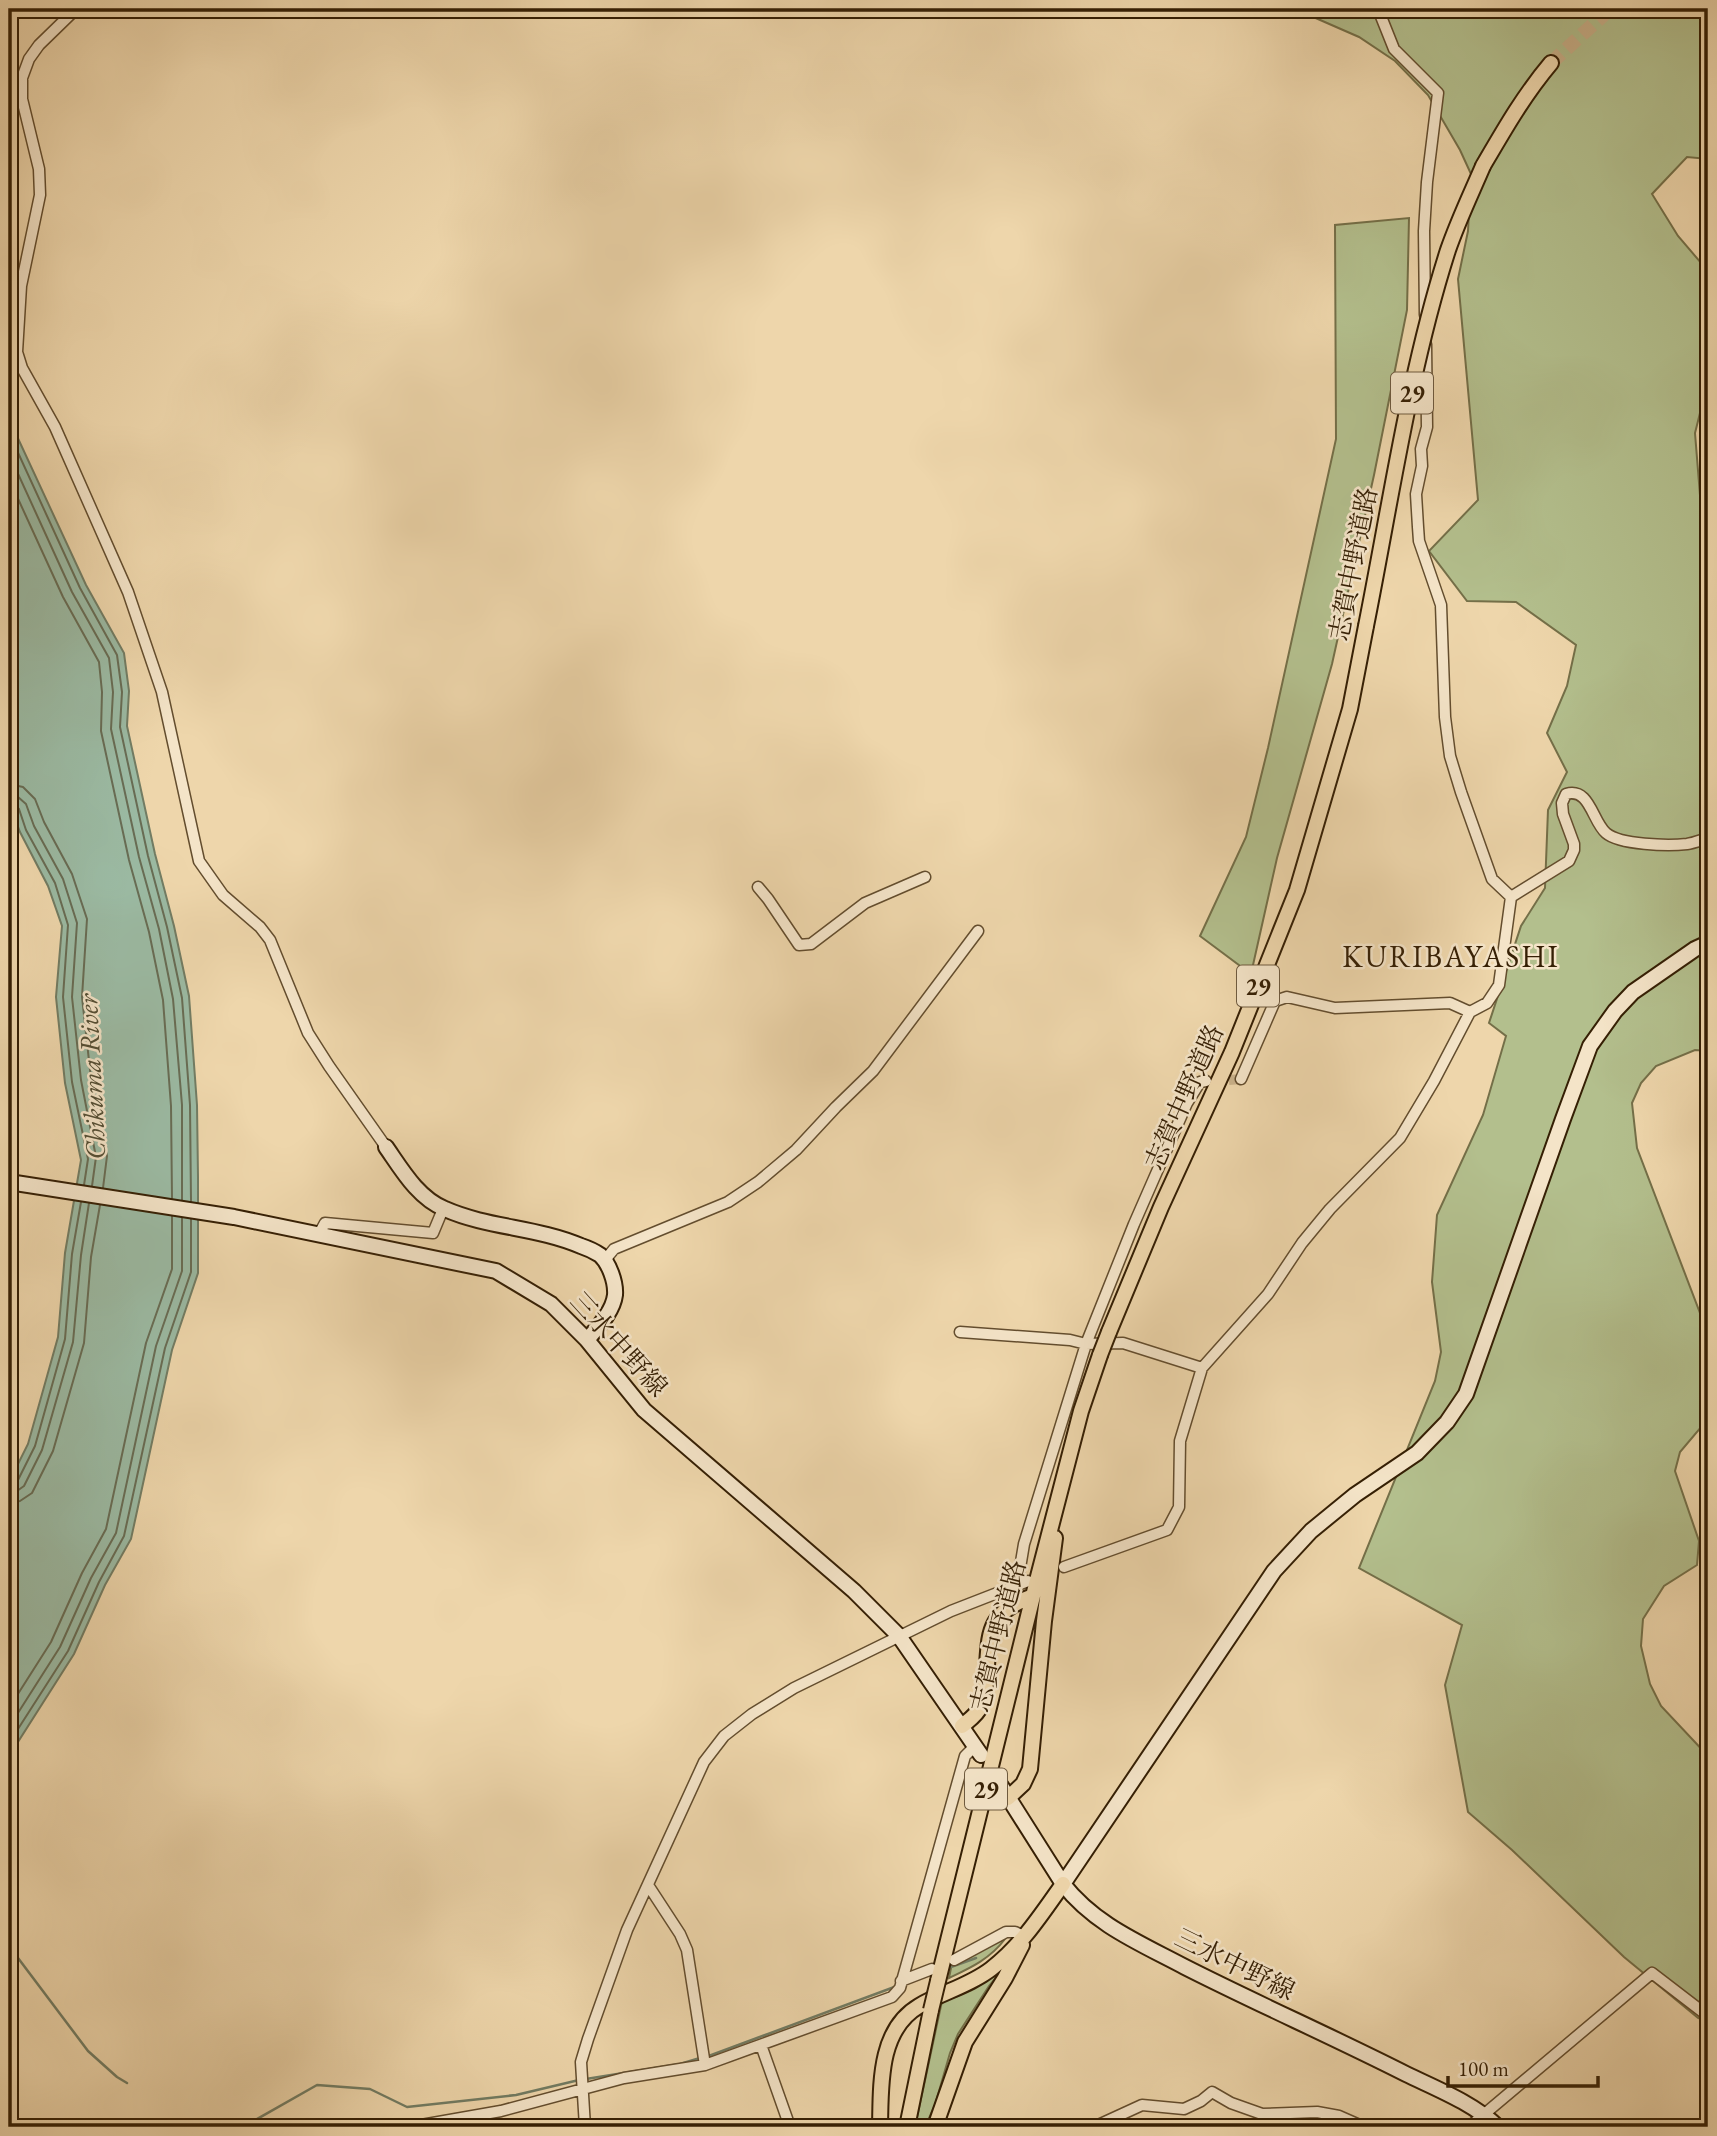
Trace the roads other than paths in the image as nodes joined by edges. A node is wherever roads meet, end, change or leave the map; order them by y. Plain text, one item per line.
1 (76, 9) edge
2 (1378, 9) edge
3 (1551, 64) tunnel mouth
4 (1708, 838) edge
5 (925, 877) dead end
6 (758, 887) dead end
7 (1511, 897) junction
8 (978, 931) dead end
9 (1708, 943) edge
10 (1470, 1013) junction
11 (1241, 1079) dead end
12 (1206, 1081) dead end
13 (386, 1147) joint
14 (9, 1182) edge
15 (443, 1209) junction
16 (319, 1234) junction
17 (605, 1260) junction
18 (960, 1332) dead end
19 (587, 1340) junction
20 (1086, 1344) junction
21 (1202, 1368) junction
22 (1059, 1495) junction
23 (1063, 1567) dead end
24 (1028, 1581) dead end
25 (1017, 1586) junction
26 (1032, 1596) junction
27 (899, 1636) junction
28 (962, 1726) junction
29 (978, 1751) joint
30 (1063, 1884) junction
31 (648, 1885) junction
32 (1026, 1937) junction
33 (954, 1960) dead end
34 (935, 1975) junction
35 (901, 1984) junction
36 (1708, 2016) edge
37 (761, 2045) junction
38 (705, 2064) junction
39 (583, 2083) junction
40 (1484, 2114) junction
41 (410, 2127) edge
42 (585, 2127) edge
43 (790, 2127) edge
44 (880, 2127) edge
45 (907, 2127) edge
46 (936, 2127) edge
47 (1094, 2127) edge
48 (1364, 2127) edge
49 (1469, 2127) edge
50 (1497, 2127) edge

1 - 13 street
2 - 7 street
3 - 22 main road, 志賀中野道路 / 29, bridge
4 - 7 street
5 - 6 street
7 - 10 street
8 - 17 street
9 - 30 main road
10 - 11 street
10 - 21 street
12 - 20 street
13 - 15 main road
14 - 16 main road, 三水中野線
15 - 16 street
15 - 17 main road
16 - 19 main road, 三水中野線
17 - 19 main road
18 - 20 street
19 - 27 main road, 三水中野線
20 - 21 street
20 - 25 street
21 - 23 street
22 - 26 main road, 志賀中野道路 / 29
22 - 30 main road, 三水中野線 / 29
24 - 25 street
25 - 27 street
26 - 28 main road
26 - 34 main road, 志賀中野道路 / 29
27 - 28 main road, 三水中野線
27 - 31 street
28 - 29 main road, 三水中野線
29 - 35 street
30 - 32 main road
30 - 40 main road, 三水中野線
31 - 38 street
31 - 39 street
32 - 33 street
32 - 44 main road
32 - 46 main road
34 - 35 street
34 - 45 main road, 志賀中野道路 / 29, bridge
35 - 37 street
36 - 40 street
37 - 38 street
37 - 43 street
38 - 39 street
39 - 41 street
39 - 42 street
40 - 49 street
40 - 50 main road, 三水中野線
47 - 48 street

